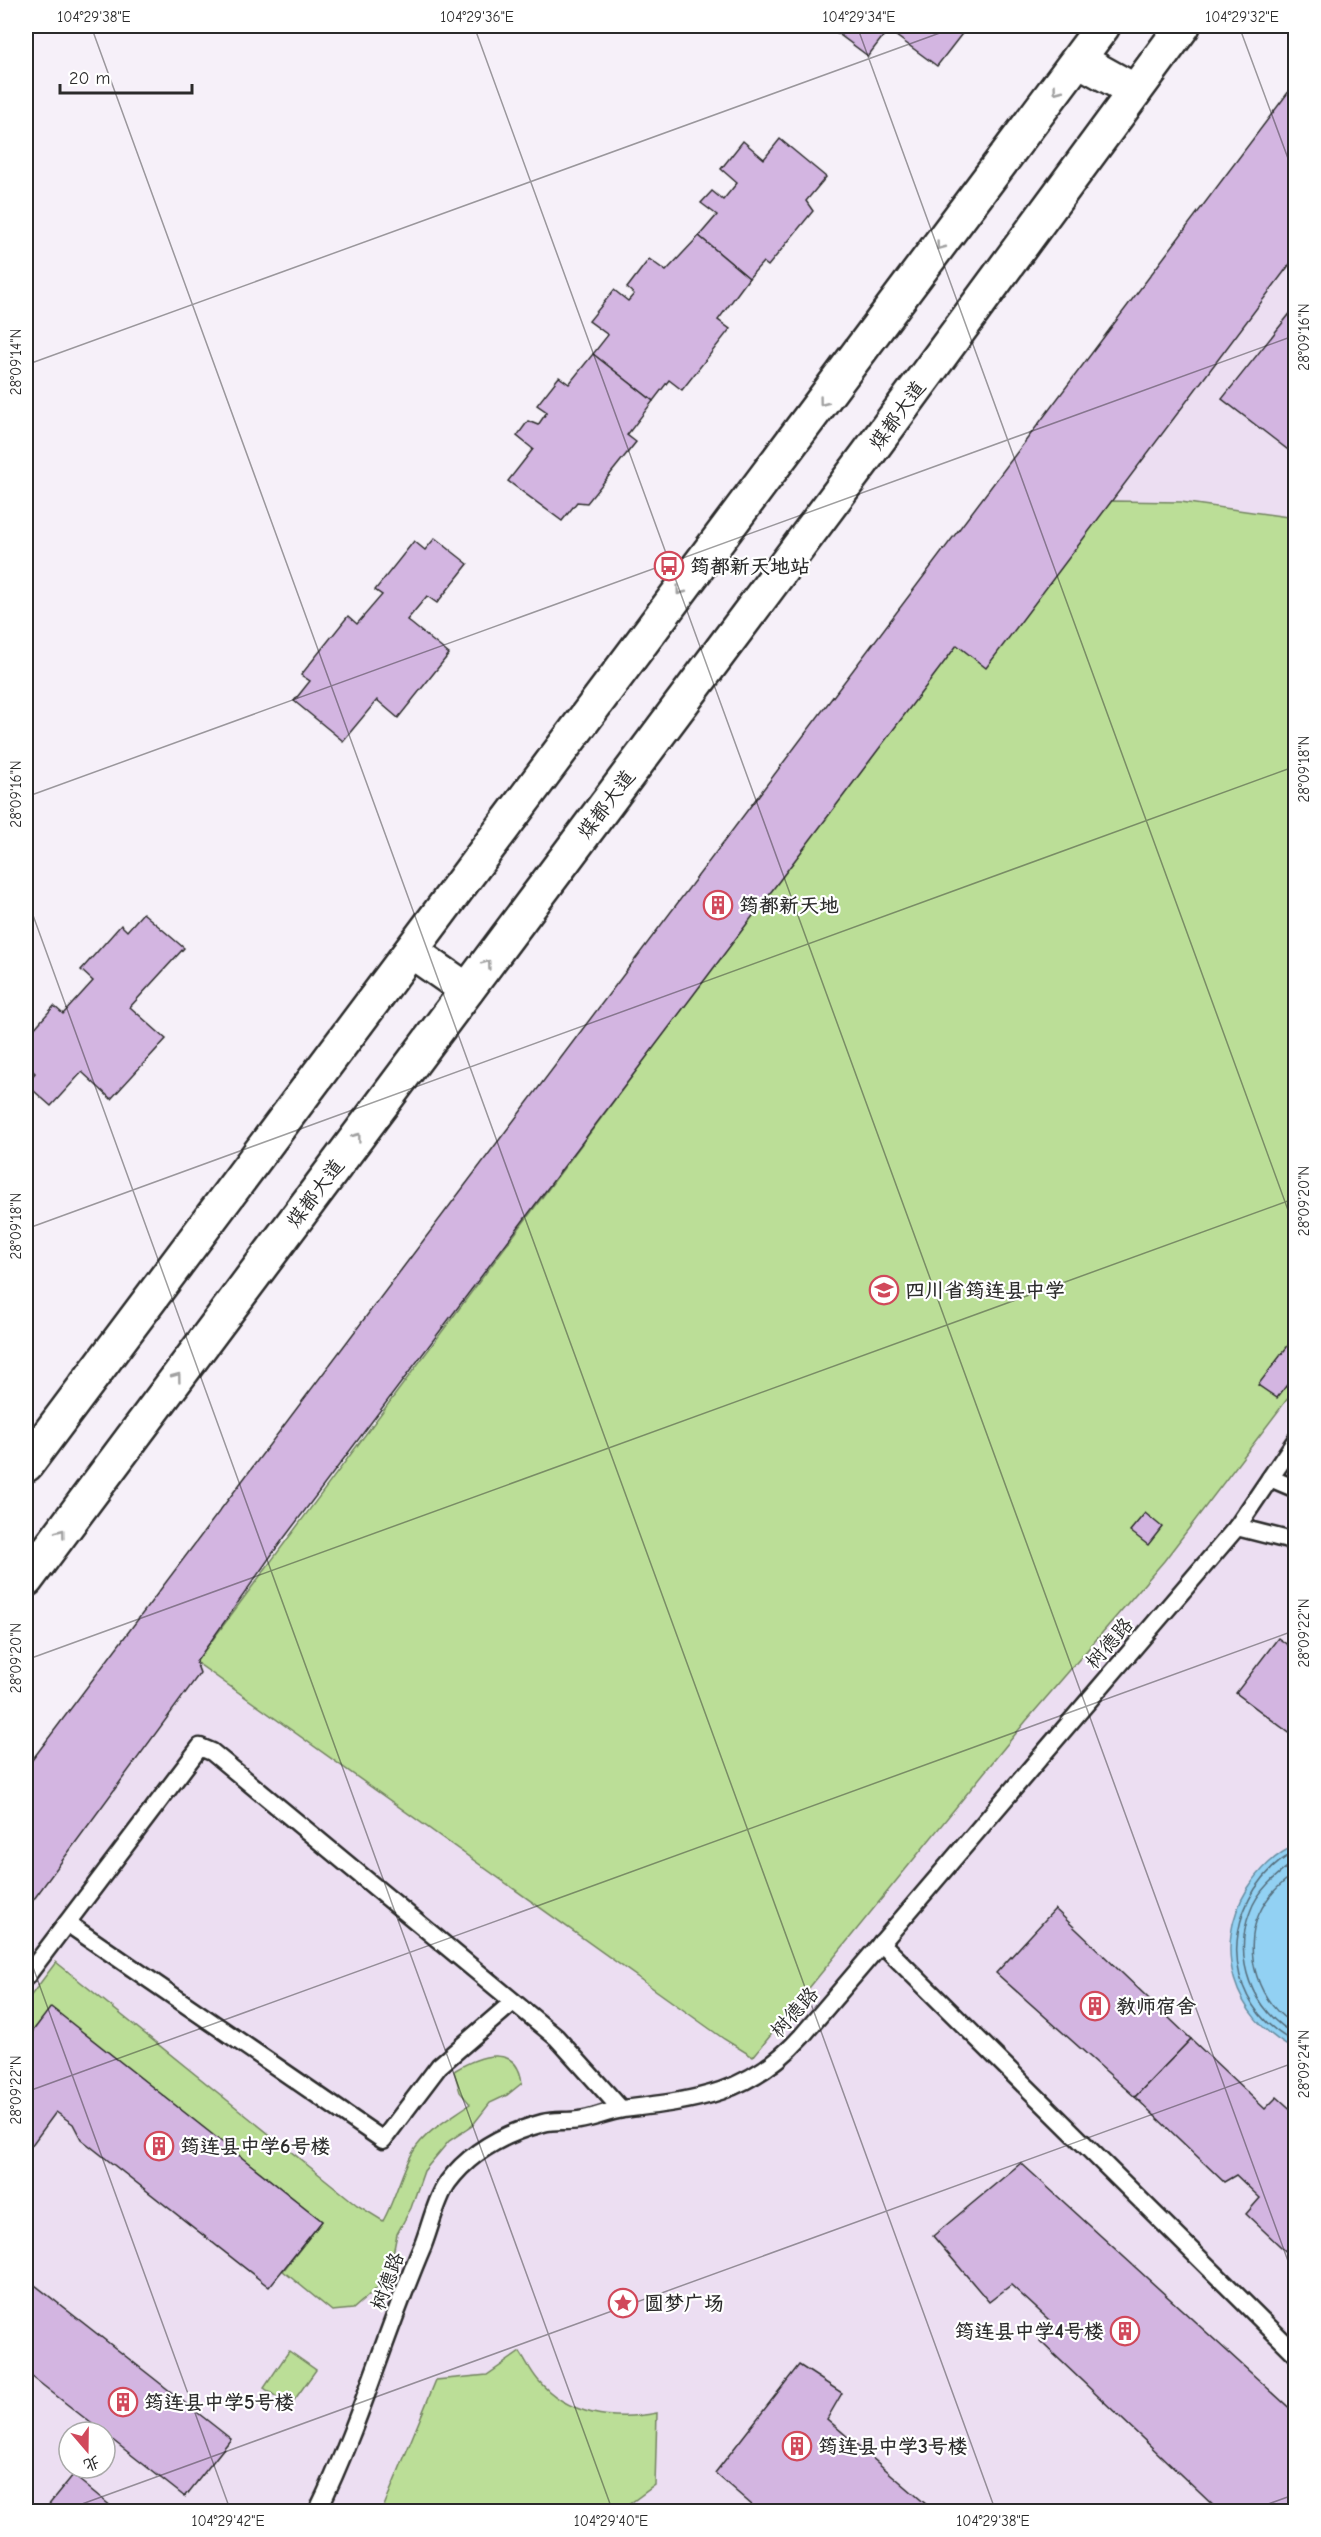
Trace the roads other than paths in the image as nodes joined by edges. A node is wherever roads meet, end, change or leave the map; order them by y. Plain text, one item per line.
1 (1103, 26) edge
2 (1183, 26) edge
3 (1078, 60) junction
4 (1135, 91) junction
5 (411, 951) junction
6 (467, 990) junction
7 (1296, 1440) edge
8 (26, 1465) edge
9 (1270, 1478) junction
10 (1296, 1489) edge
11 (1237, 1527) junction
12 (1296, 1542) edge
13 (26, 1580) edge
14 (67, 1923) junction
15 (881, 1943) junction
16 (26, 1977) edge
17 (513, 2002) junction
18 (621, 2109) junction
19 (1296, 2354) edge
20 (317, 2511) edge

1 - 3 main road
2 - 4 main road, 煤都大道
3 - 4 main road
3 -> 5 main road
6 -> 4 main road, 煤都大道
5 - 6 main road
5 - 8 main road
13 -> 6 main road, 煤都大道
7 - 9 lane, 树德路
9 - 10 lane
9 - 11 lane, 树德路
11 - 12 lane
11 - 15 lane, 树德路
14 - 16 lane
14 - 17 lane
14 - 17 lane
15 - 18 lane, 树德路
15 - 19 lane
17 - 18 lane
18 - 20 lane, 树德路

